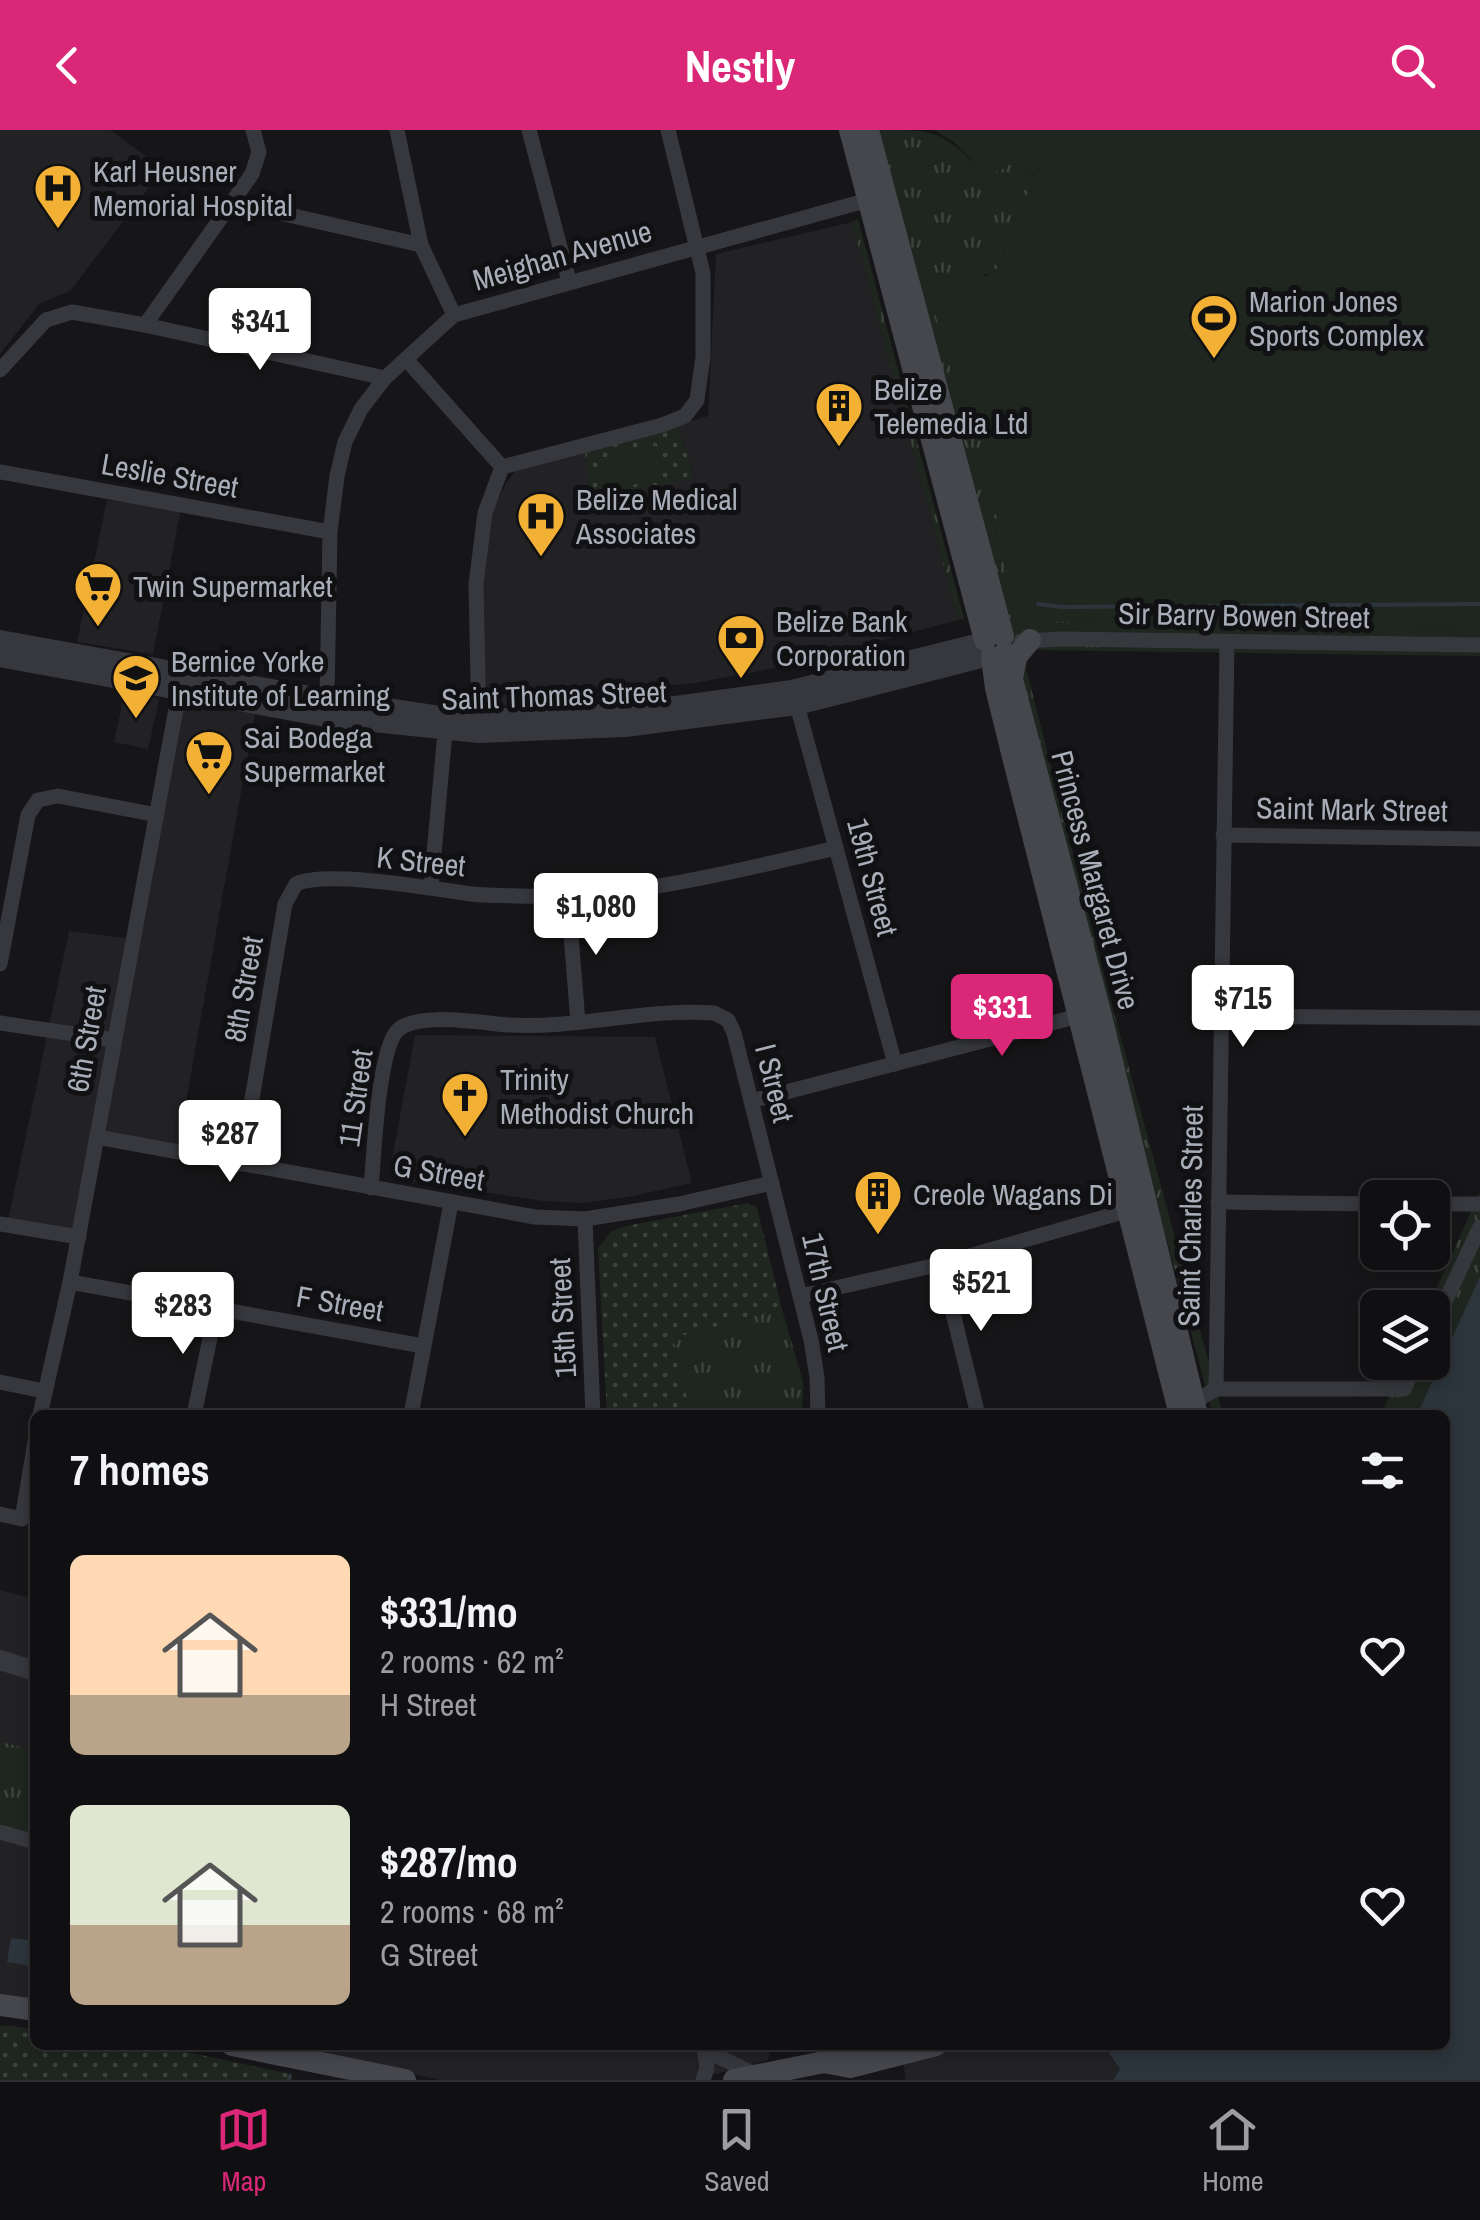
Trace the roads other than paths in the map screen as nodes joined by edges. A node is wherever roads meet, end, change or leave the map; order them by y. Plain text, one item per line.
1 (253, 130) edge
2 (397, 130) edge
3 (529, 130) edge
4 (668, 130) edge
5 (850, 130) edge
6 (868, 130) edge
7 (868, 200) junction
8 (232, 202) junction
9 (422, 245) junction
10 (696, 246) junction
11 (570, 282) junction
12 (454, 315) junction
13 (145, 325) junction
14 (406, 359) junction
15 (0, 370) edge
16 (385, 378) junction
17 (502, 468) junction
18 (0, 472) edge
19 (330, 532) junction
20 (0, 640) edge
21 (1227, 642) junction
22 (1480, 645) edge
23 (999, 646) junction
24 (0, 657) edge
25 (181, 681) junction
26 (327, 700) junction
27 (797, 705) junction
28 (732, 706) junction
29 (446, 725) junction
30 (478, 726) junction
31 (156, 815) junction
32 (1223, 834) junction
33 (1480, 838) edge
34 (836, 848) junction
35 (296, 884) joint
36 (431, 887) junction
37 (568, 898) junction
38 (0, 964) edge
39 (1090, 1013) junction
40 (1221, 1016) junction
41 (1480, 1018) edge
42 (406, 1022) joint
43 (578, 1022) junction
44 (0, 1023) edge
45 (114, 1040) junction
46 (896, 1064) junction
47 (751, 1101) junction
48 (96, 1137) junction
49 (241, 1164) junction
50 (772, 1184) junction
51 (371, 1188) junction
52 (1218, 1202) junction
53 (450, 1203) junction
54 (1360, 1204) edge
55 (1450, 1204) edge
56 (1480, 1204) edge
57 (1126, 1210) junction
58 (584, 1220) junction
59 (0, 1224) edge
60 (1480, 1227) edge
61 (79, 1237) junction
62 (941, 1264) junction
63 (70, 1282) junction
64 (1450, 1291) edge
65 (800, 1296) junction
66 (216, 1308) junction
67 (423, 1346) junction
68 (1408, 1380) edge
69 (0, 1382) edge
70 (1216, 1389) junction
71 (44, 1391) junction
72 (41, 1410) edge
73 (195, 1410) edge
74 (412, 1410) edge
75 (593, 1410) edge
76 (818, 1410) edge
77 (977, 1410) edge
78 (1188, 1410) edge
79 (1188, 1410) edge
80 (1189, 1410) edge
81 (30, 1472) edge
82 (0, 1514) edge
83 (0, 1660) edge
84 (30, 1669) edge
85 (0, 1832) edge
86 (30, 1841) edge
87 (0, 2005) edge
88 (30, 2009) edge
89 (285, 2050) edge
90 (705, 2050) edge
91 (710, 2050) edge
92 (845, 2050) edge
93 (916, 2050) edge
94 (824, 2062) junction
95 (758, 2075) junction
96 (405, 2080) edge
97 (703, 2080) edge
98 (734, 2080) edge

1 - 8 street
2 - 9 street
3 - 11 street
4 - 10 street
5 - 7 main road, Princess Margaret Drive
6 - 23 main road, Princess Margaret Drive
7 - 10 street, Meighan Avenue
7 - 23 main road, Princess Margaret Drive
8 - 9 street
8 - 13 street
9 - 12 street
10 - 11 street, Meighan Avenue
10 - 17 street
11 - 12 street, Meighan Avenue
12 - 14 street, Meighan Avenue
13 - 15 street
13 - 16 street
14 - 16 street, Meighan Avenue
14 - 17 street
16 - 19 street, Meighan Avenue
17 - 30 street
18 - 19 street, Leslie Street
19 - 26 street, Meighan Avenue
20 - 25 street, Saint Thomas Street
21 - 22 street, Sir Barry Bowen Street
21 - 23 street, Sir Barry Bowen Street
21 - 32 street, Saint Charles Street
23 - 27 street, Saint Thomas Street
23 - 28 street, Saint Thomas Street
23 - 39 main road, Princess Margaret Drive
23 - 39 main road, Princess Margaret Drive
24 - 25 street, Saint Thomas Street
25 - 26 street, Saint Thomas Street
25 - 29 street, Saint Thomas Street
25 - 31 street, 6th Street
26 - 29 street, Saint Thomas Street
27 - 28 street, Saint Thomas Street
27 - 34 street, 19th Street
28 - 30 street, Saint Thomas Street
29 - 30 street, Saint Thomas Street
29 - 36 street
31 - 38 street
31 - 45 street, 6th Street
32 - 33 street, Saint Mark Street
32 - 40 street, Saint Charles Street
34 - 37 street, K Street
34 - 46 street, 19th Street
35 - 36 street, K Street
35 - 49 street, 8th Street
36 - 37 street, K Street
37 - 43 street
39 - 46 street
39 - 57 main road, Princess Margaret Drive
39 - 78 main road, Princess Margaret Drive
40 - 41 street
40 - 52 street, Saint Charles Street
42 - 43 street, I Street
42 - 51 street, 11 Street
43 - 47 street, I Street
44 - 45 street
45 - 48 street, 6th Street
46 - 47 street
47 - 50 street, I Street
48 - 49 street, G Street
48 - 61 street, 6th Street
49 - 51 street, G Street
50 - 58 street, G Street
50 - 65 street, 17th Street
51 - 53 street, G Street
52 - 54 street
52 - 70 street, Saint Charles Street
53 - 58 street, G Street
53 - 67 street
55 - 56 street
57 - 62 street
57 - 79 main road, Princess Margaret Drive
58 - 75 street, 15th Street
59 - 61 street
60 - 64 street
61 - 63 street, 6th Street
62 - 65 street
62 - 77 street
63 - 66 street, F Street
63 - 71 street, 6th Street
65 - 76 street, 17th Street
66 - 67 street, F Street
66 - 73 street
67 - 74 street
68 - 70 street
69 - 71 street
70 - 80 street
71 - 72 street, 6th Street
81 - 82 street
83 - 84 street
85 - 86 street
87 - 88 main road
89 - 96 main road
90 - 97 street
91 - 95 street
92 - 94 main road
93 - 94 main road
94 - 95 main road
95 - 98 main road

